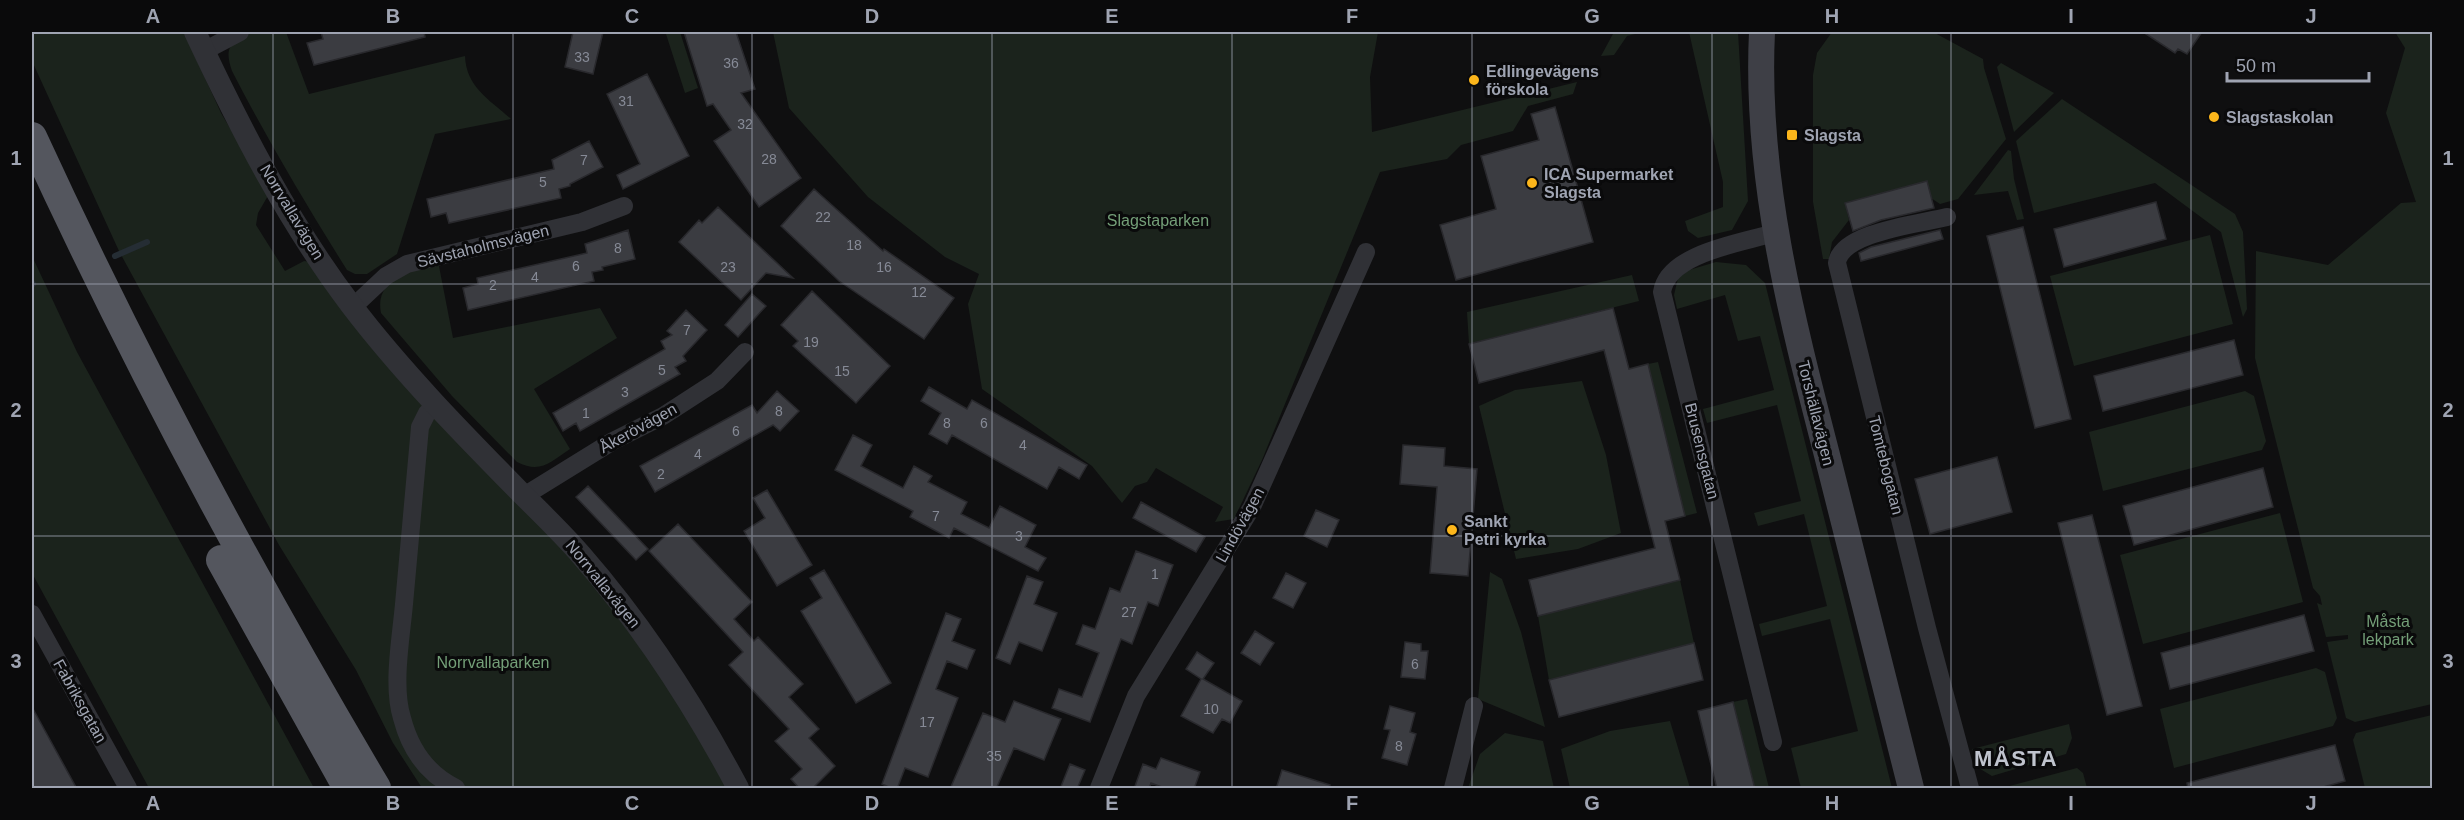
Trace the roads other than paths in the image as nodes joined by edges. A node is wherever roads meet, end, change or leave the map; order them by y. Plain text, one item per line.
1 (240, 32) edge
2 (1762, 32) edge
3 (200, 41) edge
4 (32, 137) edge
5 (32, 185) edge
6 (624, 206) dead end
7 (1947, 217) dead end
8 (1774, 233) junction
9 (1366, 252) dead end
10 (352, 306) junction
11 (745, 352) dead end
12 (436, 405) junction
13 (524, 496) junction
14 (32, 614) edge
15 (1474, 706) dead end
16 (1773, 742) dead end
17 (128, 789) edge
18 (348, 789) edge
19 (376, 789) edge
20 (456, 789) edge
21 (738, 789) edge
22 (1099, 789) edge
23 (1452, 789) edge
24 (1911, 789) edge
25 (1970, 789) edge

1 - 3 street
2 - 8 main road, Torshällavägen
3 - 10 street, Norrvallavägen
4 - 19 highway
5 - 18 highway
6 - 10 street, Sävstaholmsvägen
7 - 25 street, Tomtebogatan
8 - 16 street, Brusensgatan
8 - 24 main road, Torshällavägen
9 - 22 street, Lindövägen
10 - 12 street, Norrvallavägen
11 - 13 street, Åkerövägen
12 - 13 street, Norrvallavägen
12 - 20 street
13 - 21 street, Norrvallavägen
14 - 17 street, Fabriksgatan
15 - 23 street

